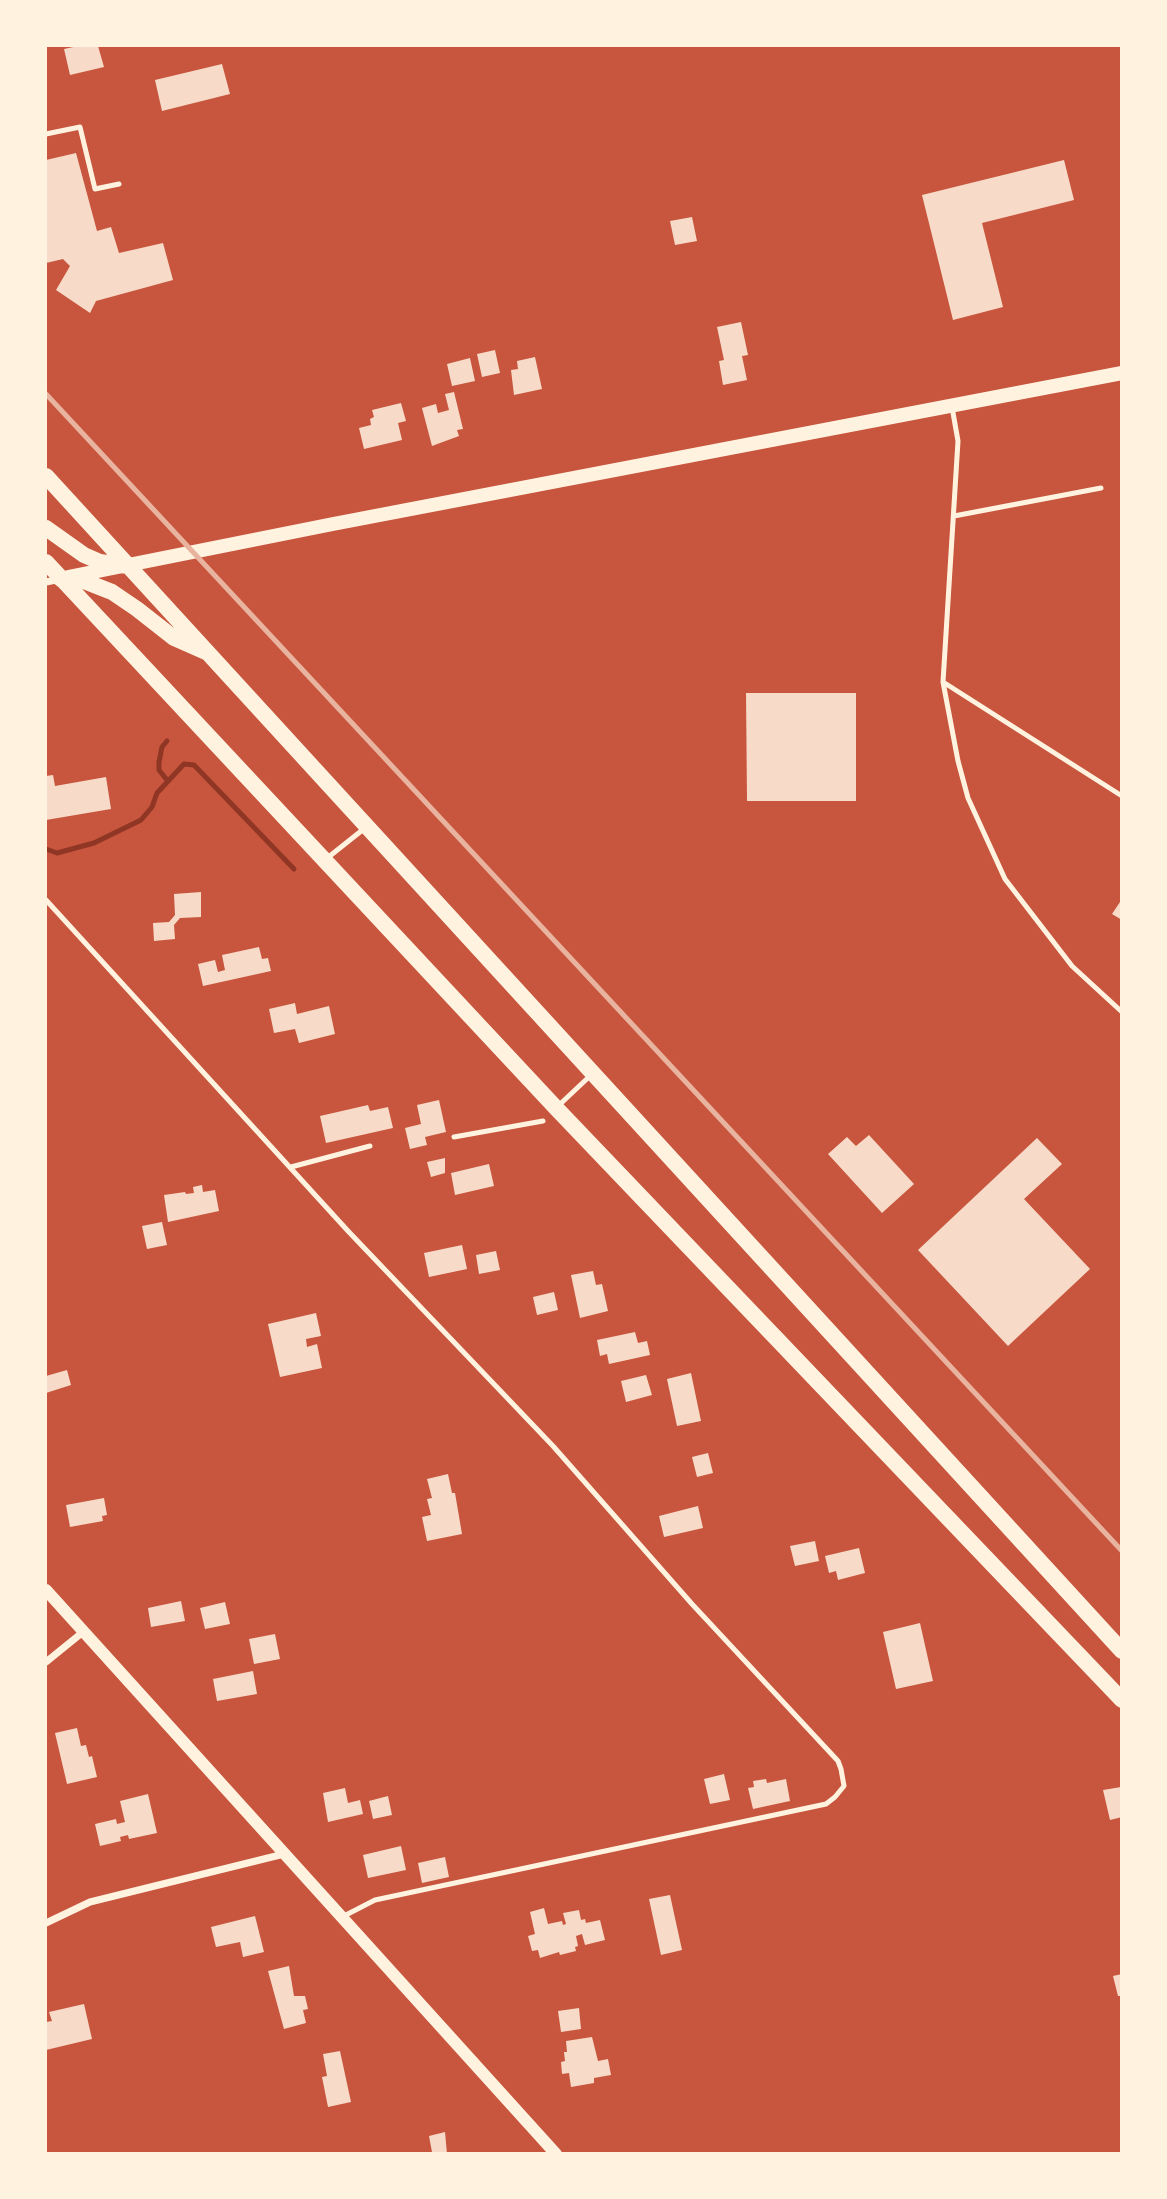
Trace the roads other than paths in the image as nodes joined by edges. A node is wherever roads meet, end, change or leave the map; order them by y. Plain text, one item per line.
1 (46, 134) edge
2 (119, 184) dead end
3 (1122, 373) edge
4 (952, 407) junction
5 (46, 476) edge
6 (1101, 488) dead end
7 (954, 516) junction
8 (46, 528) edge
9 (46, 562) edge
10 (128, 566) junction
11 (53, 580) edge
12 (210, 654) junction
13 (943, 682) junction
14 (1122, 796) edge
15 (367, 826) junction
16 (324, 861) junction
17 (46, 900) edge
18 (1122, 1012) edge
19 (593, 1073) junction
20 (556, 1108) junction
21 (543, 1121) dead end
22 (454, 1137) dead end
23 (370, 1146) dead end
24 (291, 1167) junction
25 (46, 1590) edge
26 (83, 1633) junction
27 (1122, 1651) edge
28 (46, 1662) edge
29 (1122, 1700) edge
30 (284, 1854) junction
31 (342, 1917) junction
32 (46, 1923) edge
33 (556, 2154) edge

1 - 2 lane
3 - 4 main road
4 - 7 lane
4 - 10 main road
5 - 10 main road
6 - 7 lane
7 - 13 lane
8 - 10 main road
9 - 11 main road
10 - 11 main road
10 - 12 main road
11 - 12 main road
11 - 16 main road
12 - 15 main road
13 - 14 lane
13 - 18 lane
15 - 16 lane
15 - 19 main road
16 - 20 main road
17 - 24 lane
19 - 20 lane
19 - 27 main road
20 - 29 main road
21 - 22 lane
23 - 24 lane
24 - 31 lane
25 - 26 street
26 - 28 street
26 - 30 street
30 - 31 street
30 - 32 street
31 - 33 street

